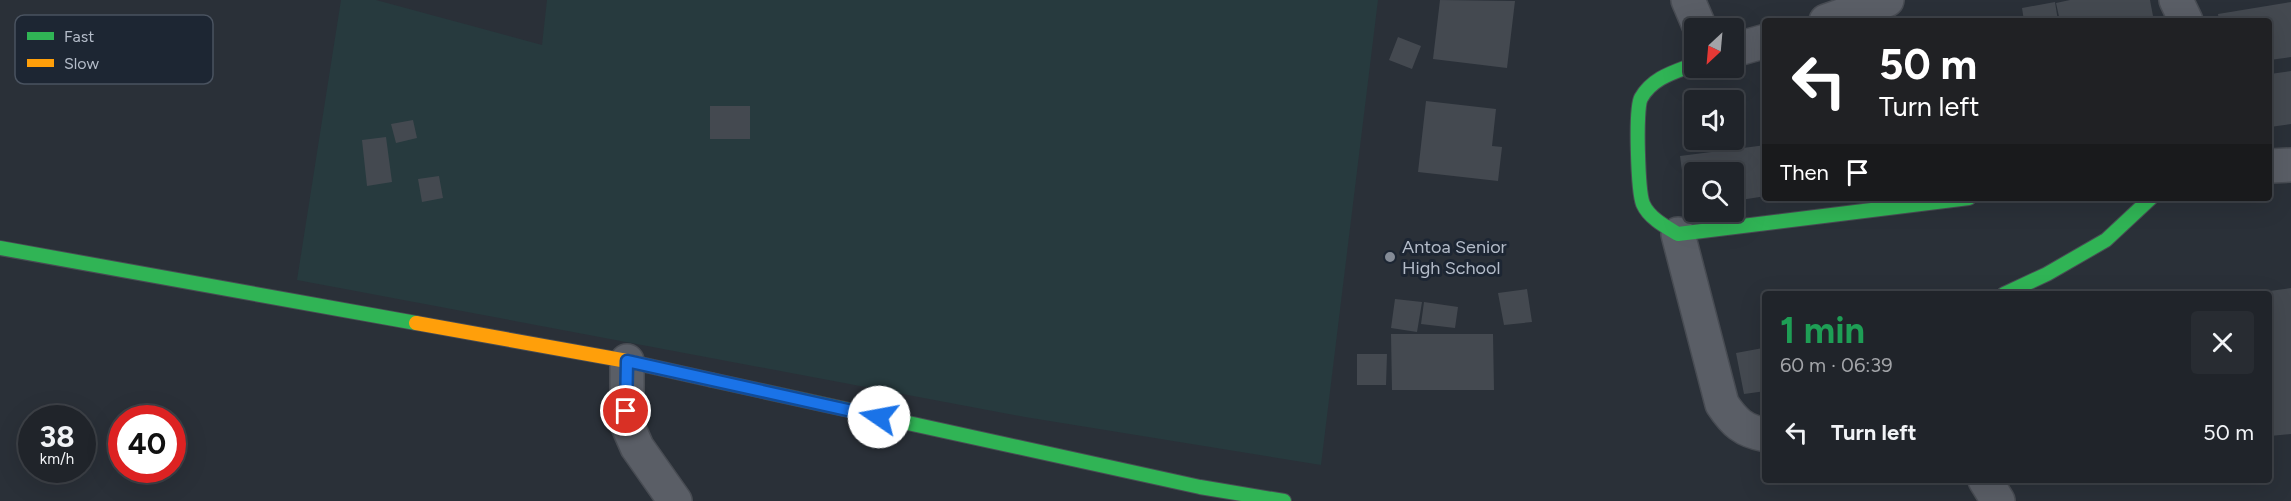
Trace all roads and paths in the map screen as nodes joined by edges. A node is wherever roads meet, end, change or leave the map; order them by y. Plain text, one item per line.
1 (1688, 0) edge
2 (1887, 0) edge
3 (2176, 0) edge
4 (1696, 18) edge
5 (1835, 18) edge
6 (2185, 18) edge
7 (1762, 42) edge
8 (1744, 47) edge
9 (1684, 69) edge
10 (2291, 165) edge
11 (2272, 166) edge
12 (1945, 201) edge
13 (2148, 201) edge
14 (1678, 234) junction
15 (0, 248) edge
16 (2050, 284) edge
17 (2018, 291) edge
18 (627, 361) junction
19 (1762, 434) edge
20 (1987, 483) edge
21 (1197, 494) edge
22 (675, 501) edge
23 (1284, 501) edge
24 (1998, 501) edge

1 - 4 street
2 - 5 street
3 - 6 street
7 - 8 street
9 - 14 street
10 - 11 street
12 - 14 street
13 - 16 street
14 - 19 street
15 - 18 street
16 - 17 street
18 - 21 street
18 - 22 street
20 - 24 street
21 - 23 street

